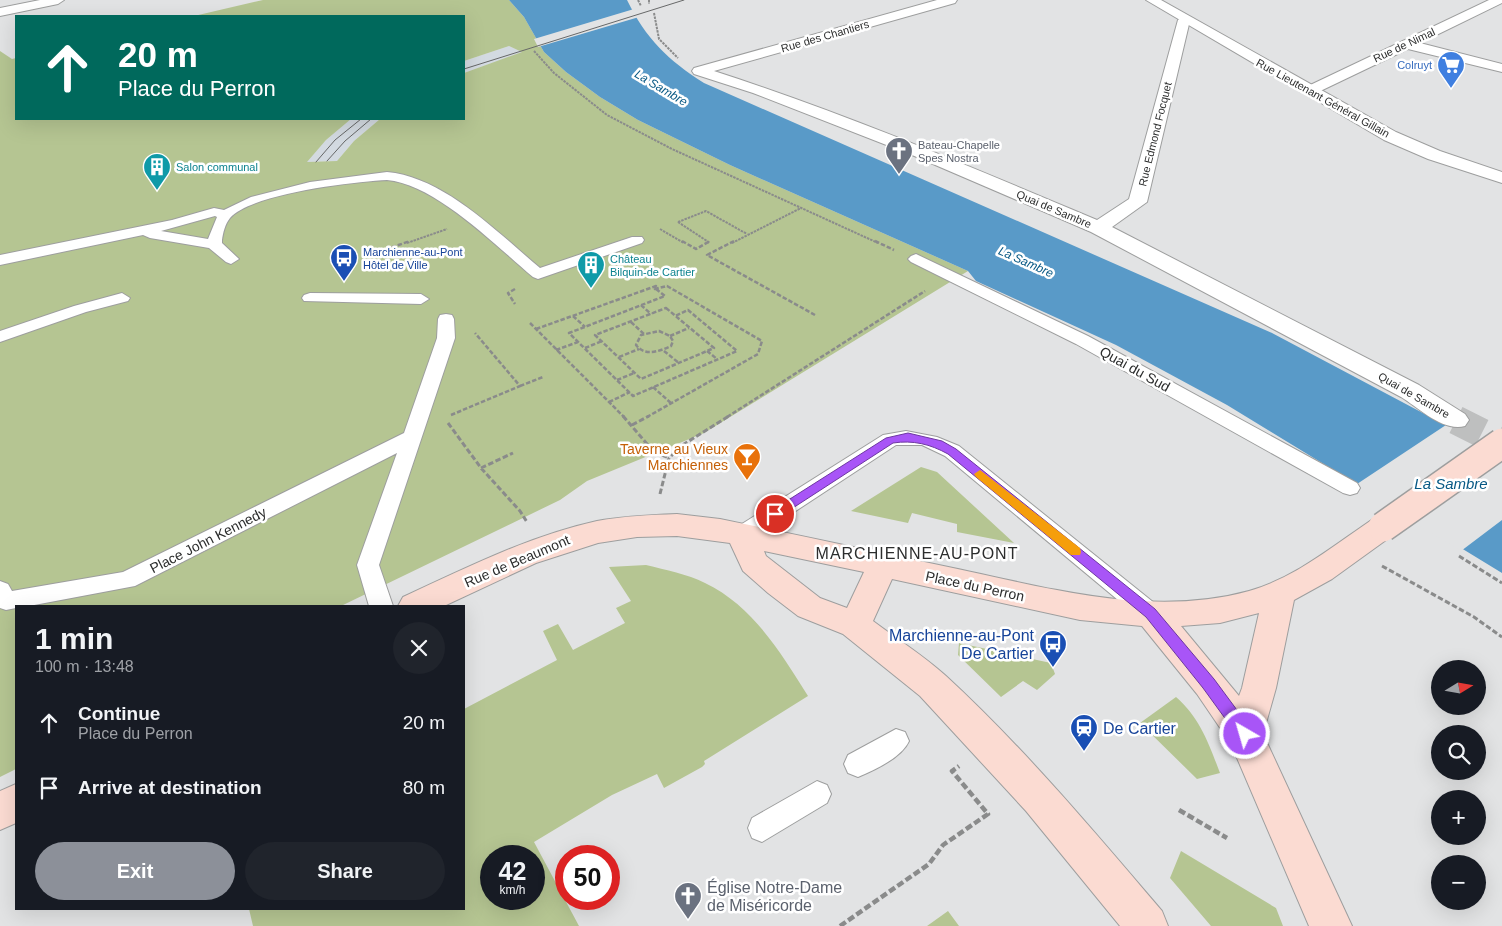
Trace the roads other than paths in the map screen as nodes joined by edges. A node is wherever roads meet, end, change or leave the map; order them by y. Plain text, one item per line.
1 (58, 0) edge
2 (951, 0) edge
3 (1152, 0) edge
4 (1499, 0) edge
5 (0, 12) edge
6 (1184, 20) junction
7 (1406, 44) junction
8 (1502, 68) edge
9 (699, 72) joint
10 (1309, 91) junction
11 (1502, 178) edge
12 (226, 214) junction
13 (1098, 228) junction
14 (136, 232) junction
15 (637, 240) dead end
16 (214, 244) junction
17 (231, 259) dead end
18 (0, 260) edge
19 (916, 260) road end
20 (122, 298) dead end
21 (310, 298) dead end
22 (421, 299) dead end
23 (446, 319) dead end
24 (0, 336) edge
25 (1456, 420) tunnel mouth
26 (410, 438) junction
27 (1502, 443) edge
28 (1350, 488) dead end
29 (653, 524) joint
30 (742, 535) junction
31 (882, 566) junction
32 (0, 590) edge
33 (1280, 593) junction
34 (381, 605) edge
35 (416, 605) edge
36 (1150, 613) junction
37 (855, 626) junction
38 (1245, 734) junction
39 (896, 741) dead end
40 (858, 764) dead end
41 (816, 794) dead end
42 (15, 804) edge
43 (0, 811) edge
44 (762, 828) dead end
45 (1147, 926) edge
46 (1331, 926) edge

1 - 5 street
2 - 9 street, Rue des Chantiers
3 - 6 street, Rue Lieutenant Général Gillain
4 - 7 street, Rue de Nimal
6 - 10 street, Rue Lieutenant Général Gillain
6 - 13 street, Rue Edmond Focquet
7 - 8 street
7 - 10 street, Rue de Nimal
9 - 13 street, Quai de Sambre
10 - 11 street, Rue Lieutenant Général Gillain
12 - 14 lane
12 - 15 lane
12 - 16 lane
13 - 25 street, Quai de Sambre
14 - 16 lane
14 - 18 lane
16 - 17 lane
19 - 28 lane, Quai du Sud
20 - 24 lane
21 - 22 lane
23 - 26 lane
26 - 32 lane, Place John Kennedy
26 - 34 lane
27 - 33 main road, Place du Perron, bridge
29 - 30 main road, Place du Perron
29 - 35 main road, Rue de Beaumont
30 - 31 main road, Place du Perron
30 - 36 lane
30 - 37 main road
31 - 36 main road, Place du Perron
31 - 37 main road
33 - 36 main road, Place du Perron
33 - 38 main road
36 - 38 main road
37 - 45 main road
38 - 46 main road
39 - 40 lane
41 - 44 lane
42 - 43 main road

